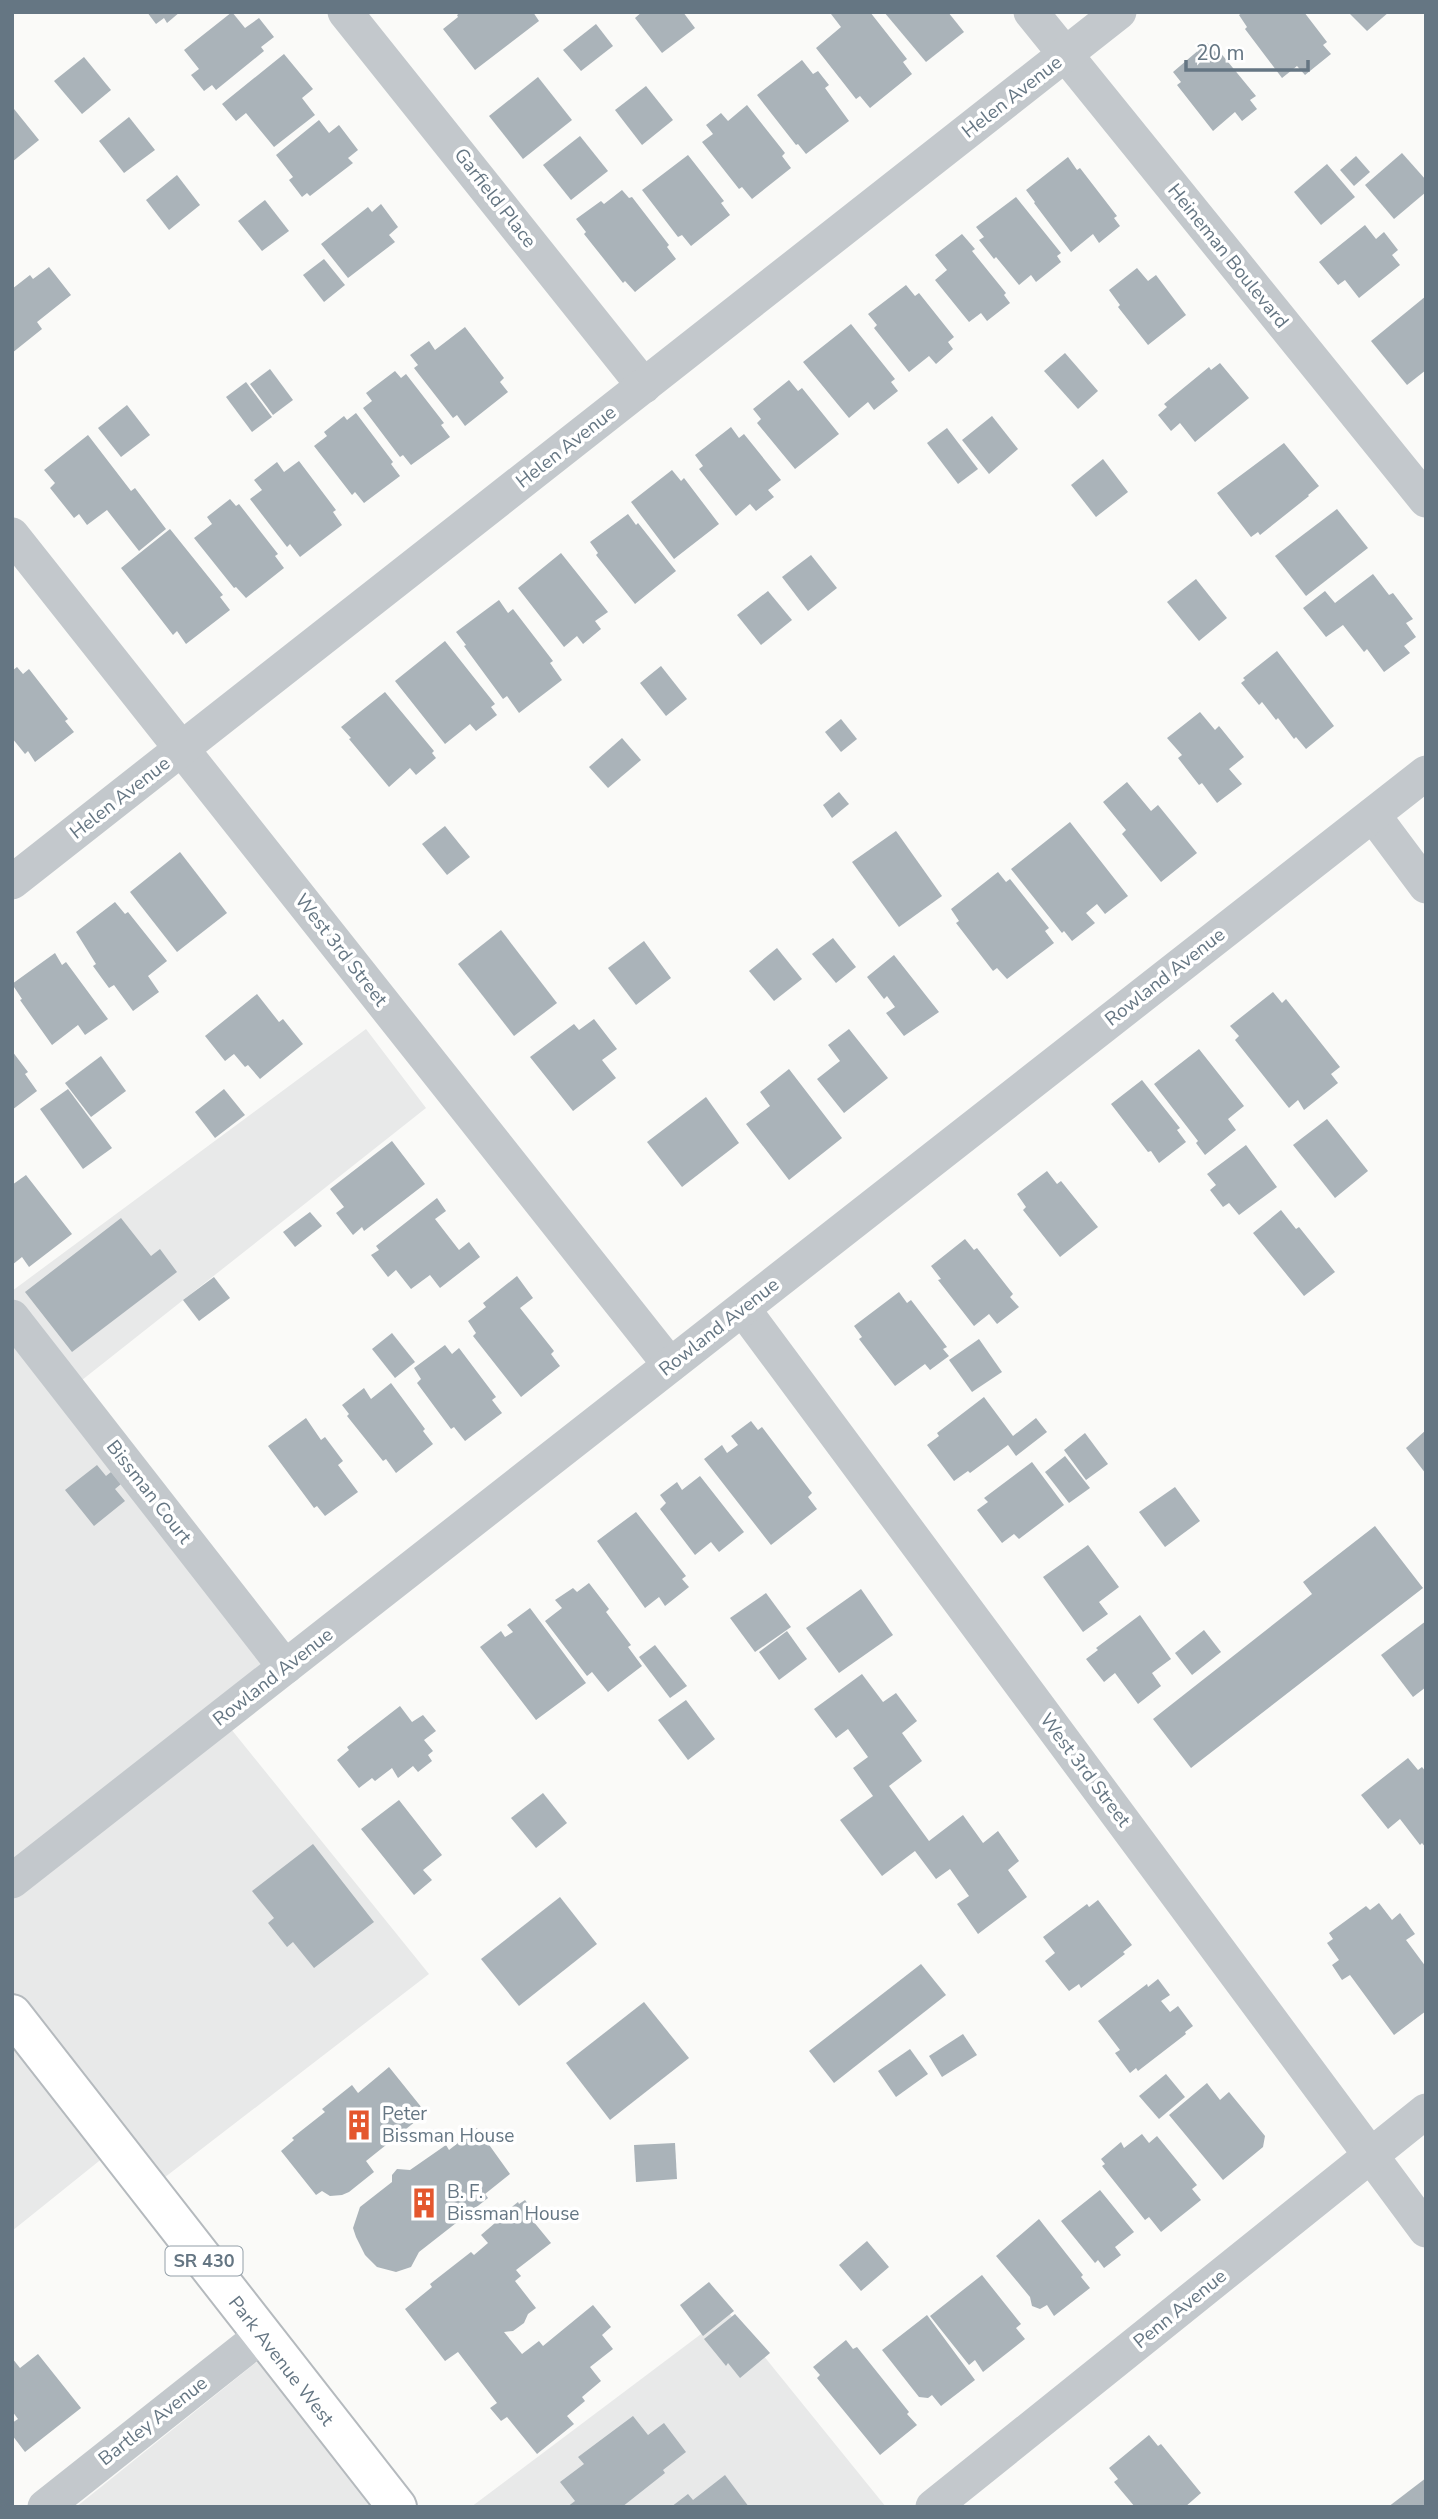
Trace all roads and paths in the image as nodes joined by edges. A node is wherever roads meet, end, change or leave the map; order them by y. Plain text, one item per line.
1 (345, 12) edge
2 (1031, 12) edge
3 (1119, 12) edge
4 (1065, 55) junction
5 (644, 386) junction
6 (1426, 500) edge
7 (12, 535) edge
8 (182, 749) junction
9 (1426, 773) edge
10 (1373, 815) junction
11 (12, 882) edge
12 (1426, 886) edge
13 (743, 1309) junction
14 (12, 1317) edge
15 (670, 1366) junction
16 (285, 1667) junction
17 (12, 1881) edge
18 (12, 2014) edge
19 (1426, 2111) edge
20 (1370, 2156) junction
21 (1426, 2230) edge
22 (261, 2336) junction
23 (44, 2507) edge
24 (397, 2507) edge
25 (933, 2507) edge

1 - 5 street, Garfield Place
2 - 4 street, Heineman Boulevard
3 - 4 street, Helen Avenue
4 - 5 street, Helen Avenue
4 - 6 street, Heineman Boulevard
5 - 8 street, Helen Avenue
7 - 8 street, West 3rd Street
8 - 11 street, Helen Avenue
8 - 15 street, West 3rd Street
9 - 10 street, Rowland Avenue
10 - 12 street
10 - 13 street, Rowland Avenue
13 - 15 street, Rowland Avenue
13 - 20 street, West 3rd Street
14 - 16 street, Bissman Court
15 - 16 street, Rowland Avenue
16 - 17 street, Rowland Avenue
18 - 22 main road, Park Avenue West / SR 430
19 - 20 street, Penn Avenue
20 - 21 street, West 3rd Street
20 - 25 street, Penn Avenue
22 - 23 street, Bartley Avenue
22 - 24 main road, Park Avenue West / SR 430

